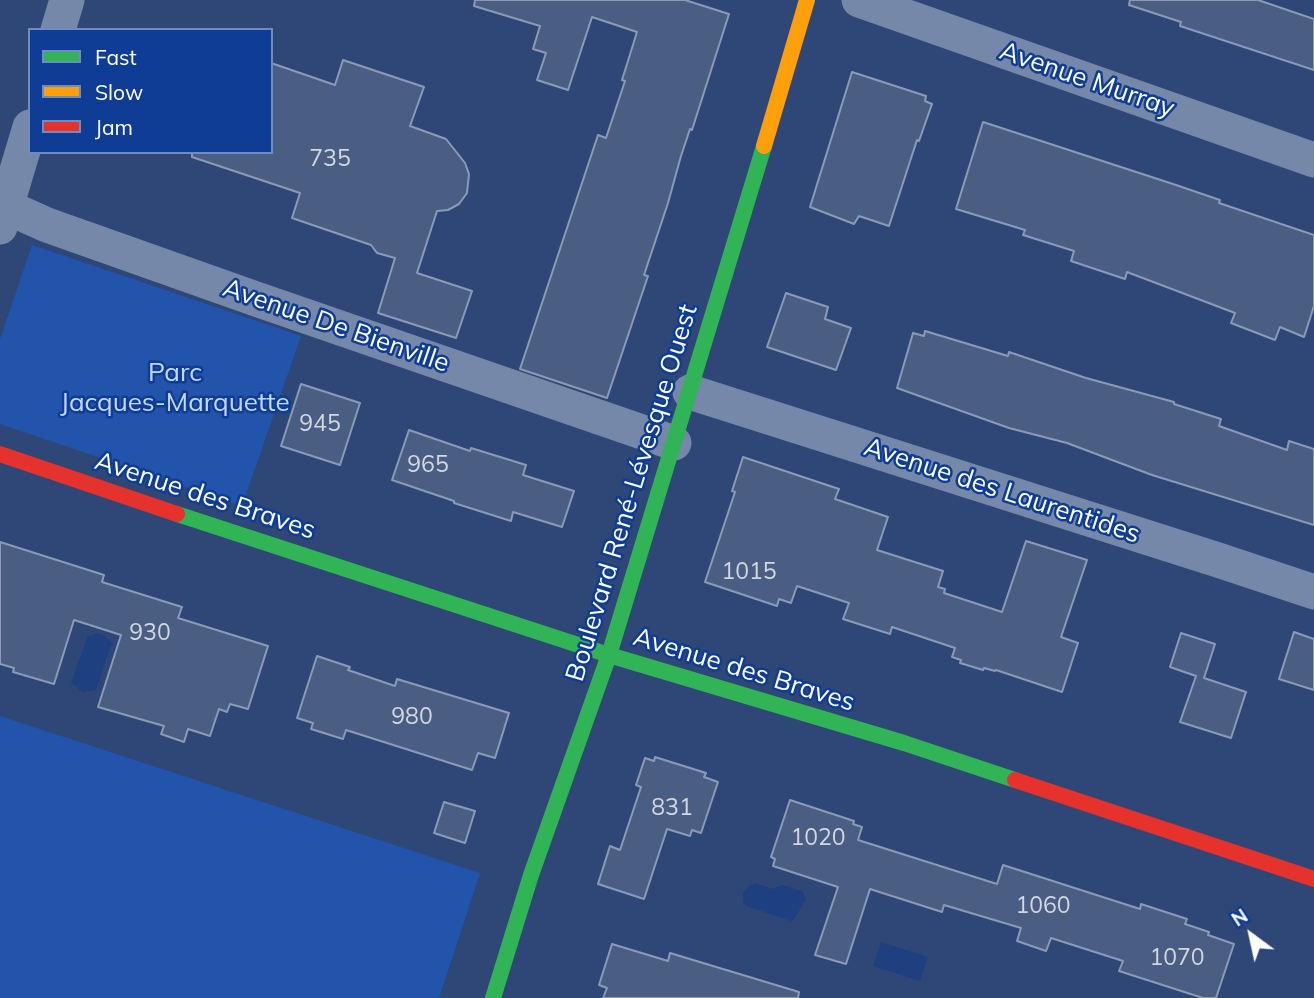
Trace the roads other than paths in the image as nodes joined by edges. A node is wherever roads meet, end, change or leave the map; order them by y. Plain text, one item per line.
1 (66, 0) edge
2 (807, 0) edge
3 (859, 0) edge
4 (59, 28) edge
5 (28, 133) edge
6 (1314, 160) edge
7 (2, 213) edge
8 (690, 393) junction
9 (674, 443) junction
10 (0, 454) edge
11 (1314, 592) edge
12 (609, 655) junction
13 (1314, 879) edge
14 (493, 998) edge

1 - 4 street
2 - 8 street, Boulevard René-Lévesque Ouest
3 - 6 street, Avenue Murray
5 - 7 street
7 - 9 street, Avenue De Bienville
8 - 9 street, Boulevard René-Lévesque Ouest
8 - 11 street, Avenue des Laurentides
9 - 12 street, Boulevard René-Lévesque Ouest
10 - 12 street, Avenue des Braves
12 - 13 street, Avenue des Braves
12 - 14 street, Boulevard René-Lévesque Ouest

